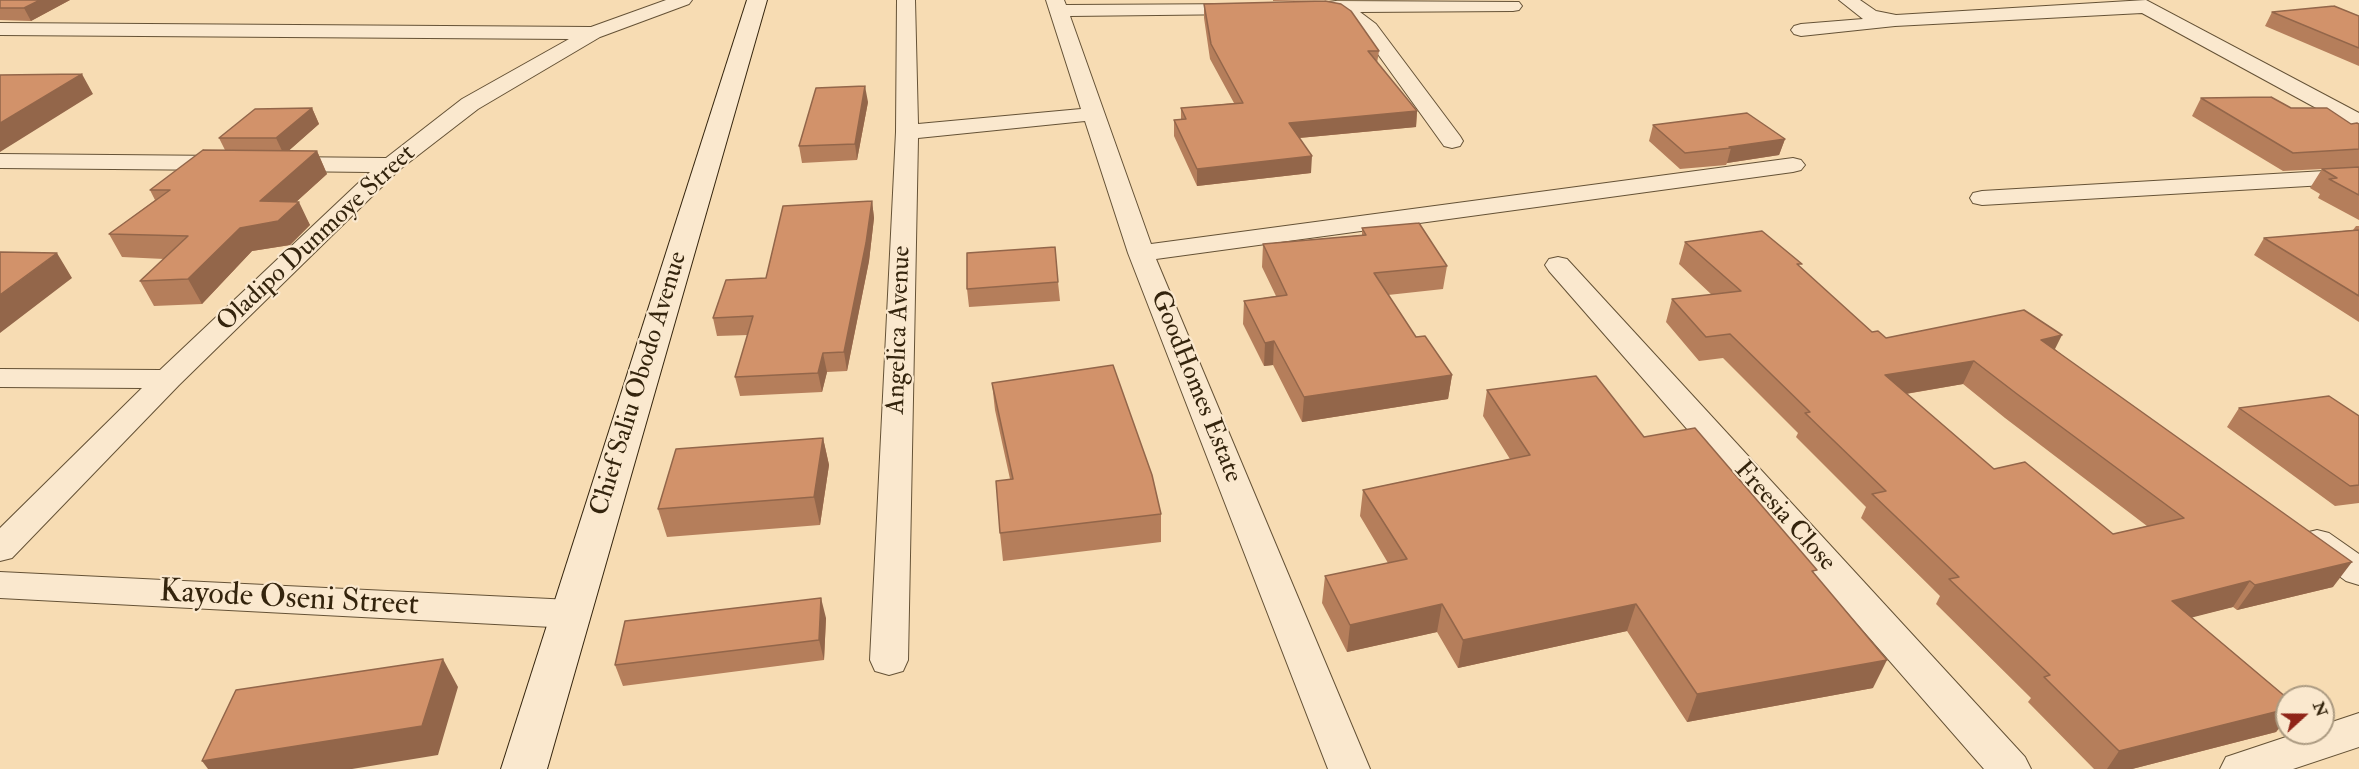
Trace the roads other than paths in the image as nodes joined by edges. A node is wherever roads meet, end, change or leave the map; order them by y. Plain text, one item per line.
1 (683, 0) edge
2 (757, 0) edge
3 (906, 0) edge
4 (1848, 0) edge
5 (2139, 4) edge
6 (1057, 5) edge
7 (1513, 6) dead end
8 (1267, 8) edge
9 (1301, 8) edge
10 (1324, 8) junction
11 (1896, 21) junction
12 (0, 29) edge
13 (1801, 30) dead end
14 (593, 33) junction
15 (1094, 114) junction
16 (2359, 122) edge
17 (907, 132) junction
18 (1452, 141) dead end
19 (0, 161) edge
20 (391, 165) junction
21 (1793, 165) dead end
22 (2359, 176) edge
23 (1982, 198) dead end
24 (1141, 253) junction
25 (1558, 265) dead end
26 (0, 378) edge
27 (168, 379) junction
28 (2294, 524) edge
29 (0, 549) edge
30 (2359, 572) edge
31 (2, 588) edge
32 (571, 614) junction
33 (889, 660) dead end
34 (2359, 730) edge
35 (524, 769) edge
36 (1349, 769) edge
37 (2010, 769) edge
38 (2241, 769) edge

1 - 14 street, Oladipo Dunmoye Street
2 - 32 street, Chief Saliu Obodo Avenue
3 - 17 street, Angelica Avenue
4 - 11 street
5 - 11 street
5 - 16 street
6 - 8 street
6 - 15 street, GoodHomes Estate
7 - 10 street
9 - 10 street
10 - 18 street
11 - 13 street
12 - 14 street
14 - 20 street, Oladipo Dunmoye Street
15 - 17 street
15 - 24 street, GoodHomes Estate
17 - 33 street, Angelica Avenue
19 - 20 street
20 - 27 street, Oladipo Dunmoye Street
21 - 24 street
22 - 23 street
24 - 36 street, GoodHomes Estate
25 - 37 street, Freesia Close
26 - 27 street
27 - 29 street, Oladipo Dunmoye Street
28 - 30 street
31 - 32 street, Kayode Oseni Street
32 - 35 street, Chief Saliu Obodo Avenue
34 - 38 street

